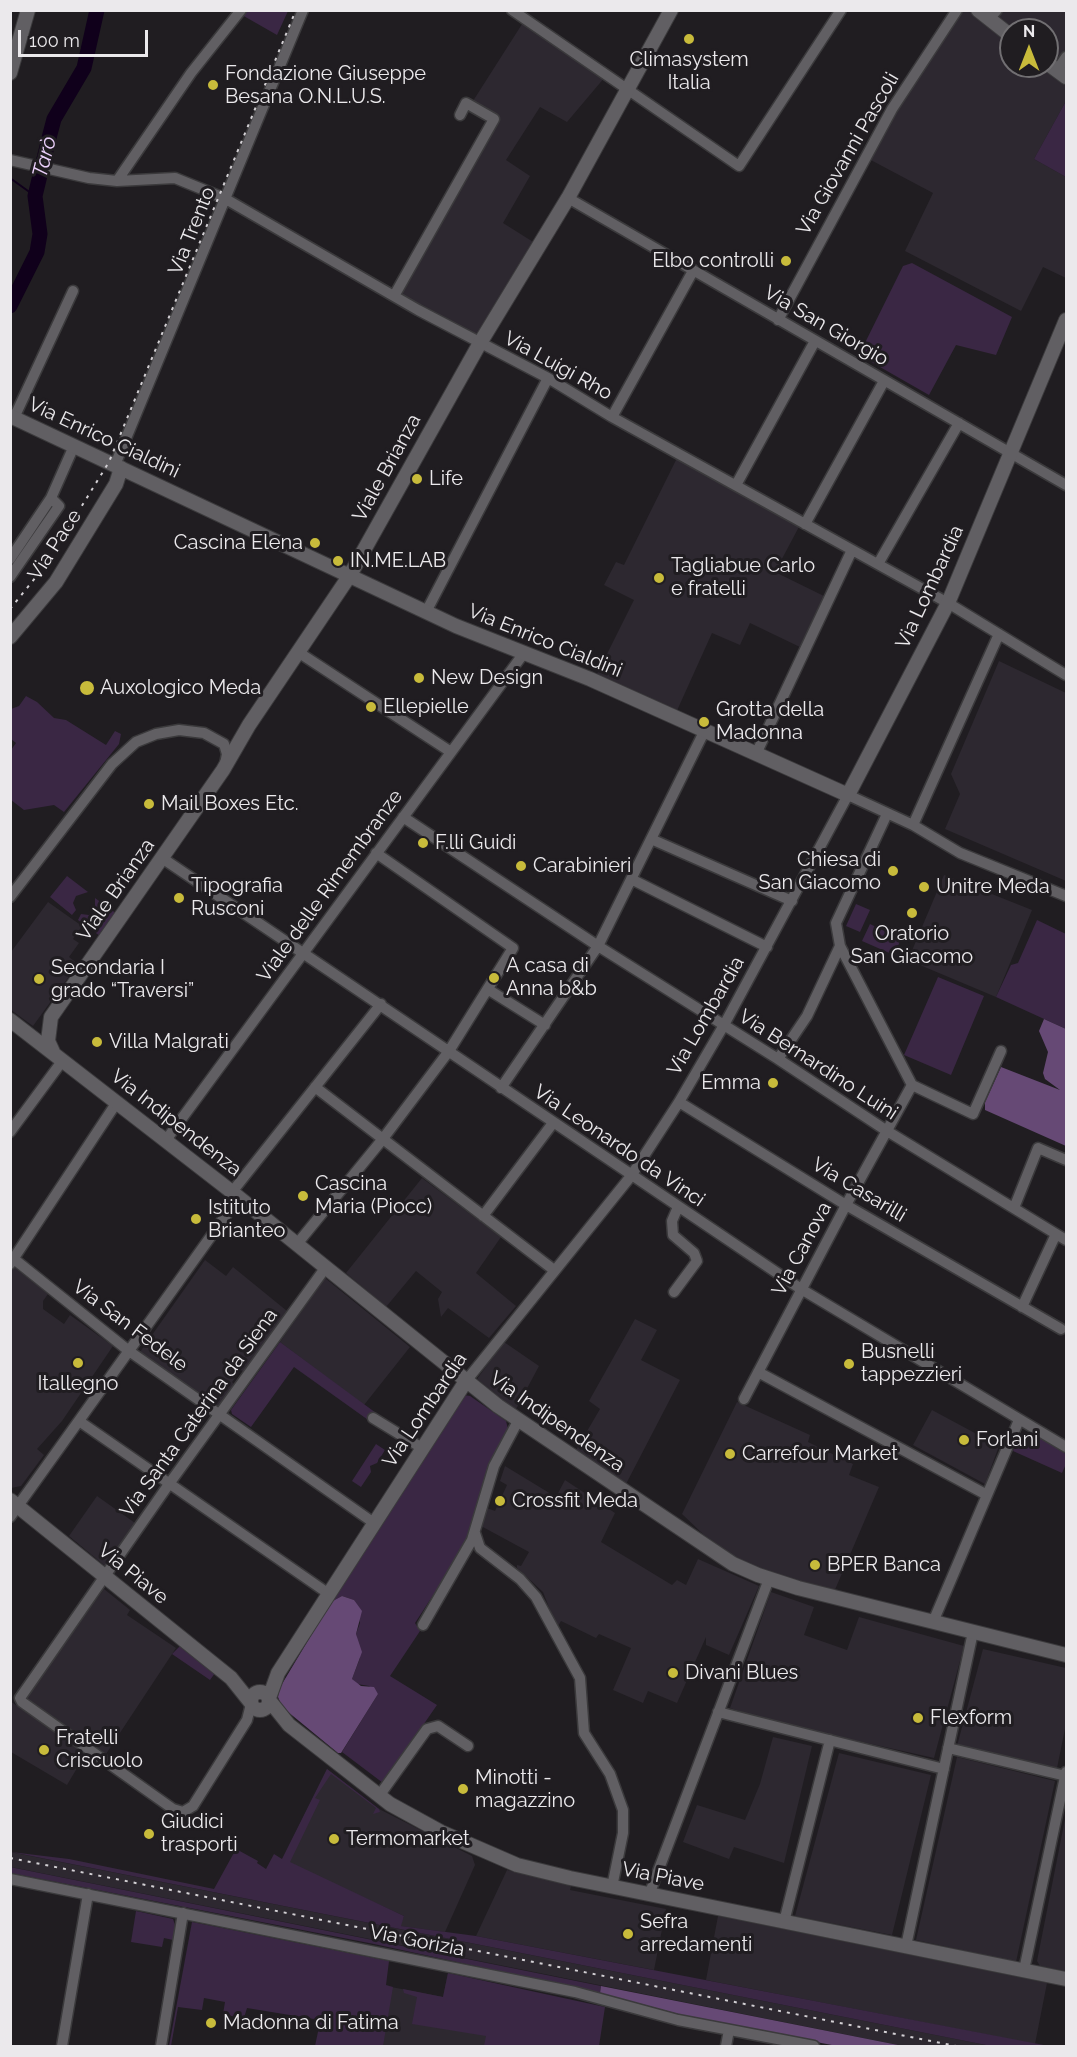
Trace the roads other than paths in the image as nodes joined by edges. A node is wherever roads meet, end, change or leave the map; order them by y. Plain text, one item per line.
1 (28, 10) edge
2 (241, 10) edge
3 (303, 10) edge
4 (512, 10) edge
5 (671, 10) edge
6 (841, 10) edge
7 (957, 10) edge
8 (988, 13) edge
9 (999, 24) edge
10 (10, 73) edge
11 (627, 90) junction
12 (460, 115) dead end
13 (10, 160) edge
14 (127, 166) junction
15 (149, 178) junction
16 (117, 181) junction
17 (224, 198) junction
18 (568, 198) junction
19 (693, 271) junction
20 (73, 291) dead end
21 (394, 296) junction
22 (778, 320) junction
23 (1066, 320) edge
24 (815, 341) junction
25 (480, 343) junction
26 (548, 378) junction
27 (884, 381) junction
28 (12, 417) edge
29 (612, 417) junction
30 (959, 423) junction
31 (74, 446) junction
32 (1010, 451) junction
33 (118, 467) junction
34 (736, 485) junction
35 (1066, 485) edge
36 (54, 500) junction
37 (805, 524) junction
38 (852, 550) junction
39 (10, 559) edge
40 (878, 564) junction
41 (350, 575) junction
42 (10, 577) edge
43 (948, 603) junction
44 (426, 612) junction
45 (999, 634) junction
46 (10, 637) edge
47 (298, 652) junction
48 (524, 653) junction
49 (1066, 675) edge
50 (249, 725) junction
51 (705, 730) junction
52 (214, 736) junction
53 (451, 752) junction
54 (756, 754) junction
55 (223, 770) junction
56 (848, 795) junction
57 (888, 814) junction
58 (403, 817) junction
59 (913, 825) junction
60 (651, 840) junction
61 (376, 853) junction
62 (162, 858) junction
63 (631, 879) junction
64 (1066, 896) edge
65 (10, 897) edge
66 (792, 901) junction
67 (598, 946) junction
68 (840, 946) junction
69 (767, 947) junction
70 (303, 953) junction
71 (489, 990) junction
72 (381, 1004) junction
73 (51, 1017) junction
74 (10, 1020) edge
75 (545, 1025) junction
76 (724, 1025) junction
77 (26, 1032) junction
78 (449, 1051) junction
79 (1001, 1051) dead end
80 (58, 1056) junction
81 (778, 1059) junction
82 (912, 1085) junction
83 (315, 1087) junction
84 (501, 1088) junction
85 (117, 1102) junction
86 (679, 1102) junction
87 (553, 1123) junction
88 (886, 1131) junction
89 (10, 1132) edge
90 (166, 1140) junction
91 (382, 1140) junction
92 (1066, 1161) edge
93 (631, 1176) junction
94 (235, 1195) junction
95 (846, 1204) junction
96 (678, 1207) junction
97 (1014, 1208) junction
98 (483, 1216) junction
99 (1056, 1234) junction
100 (1066, 1240) edge
101 (297, 1244) junction
102 (12, 1262) edge
103 (326, 1268) junction
104 (554, 1270) junction
105 (801, 1289) junction
106 (674, 1292) dead end
107 (1022, 1307) junction
108 (1061, 1329) dead end
109 (129, 1351) junction
110 (758, 1372) junction
111 (466, 1381) junction
112 (744, 1399) dead end
113 (219, 1414) junction
114 (373, 1418) dead end
115 (518, 1420) junction
116 (1019, 1420) junction
117 (80, 1421) junction
118 (1066, 1447) edge
119 (422, 1448) junction
120 (169, 1484) junction
121 (987, 1495) junction
122 (13, 1508) edge
123 (374, 1523) junction
124 (475, 1533) junction
125 (105, 1577) junction
126 (769, 1579) junction
127 (328, 1594) junction
128 (933, 1622) junction
129 (423, 1625) dead end
130 (973, 1632) junction
131 (1066, 1655) edge
132 (259, 1701) junction
133 (718, 1712) junction
134 (830, 1740) junction
135 (468, 1746) dead end
136 (948, 1748) junction
137 (944, 1769) junction
138 (1066, 1775) edge
139 (379, 1796) junction
140 (10, 1879) edge
141 (612, 1887) junction
142 (88, 1894) junction
143 (649, 1894) junction
144 (183, 1913) junction
145 (784, 1922) junction
146 (906, 1946) junction
147 (1024, 1970) junction
148 (1066, 1979) edge
149 (729, 2030) junction
150 (62, 2046) edge
151 (161, 2046) edge
152 (726, 2046) edge
153 (814, 2046) edge

1 - 10 street
2 - 14 street
3 - 17 street, Via Trento
4 - 11 street
5 - 11 street, Viale Brianza
6 - 11 street
7 - 22 street, Via Giovanni Pascoli
8 - 9 street
11 - 18 street, Viale Brianza
12 - 21 street
13 - 16 street, Via Luigi Rho
14 - 15 street
14 - 16 street
15 - 16 street, Via Luigi Rho
15 - 17 street, Via Luigi Rho
17 - 21 street, Via Luigi Rho
17 - 33 street, Via Trento
18 - 19 street, Via San Giorgio
18 - 25 street, Viale Brianza
19 - 22 street, Via San Giorgio
19 - 29 street
20 - 28 street
21 - 25 street, Via Luigi Rho
22 - 24 street, Via San Giorgio
23 - 32 street, Via Lombardia
24 - 27 street, Via San Giorgio
24 - 34 street
25 - 26 street, Via Luigi Rho
25 - 41 street, Viale Brianza
26 - 29 street, Via Luigi Rho
26 - 44 street
27 - 30 street, Via San Giorgio
27 - 37 street
28 - 31 street, Via Enrico Cialdini
29 - 34 street, Via Luigi Rho
30 - 32 street, Via San Giorgio
30 - 40 street
31 - 33 street, Via Enrico Cialdini
31 - 36 street
32 - 35 street, Via San Giorgio
32 - 43 street, Via Lombardia
33 - 41 street, Via Enrico Cialdini
33 - 46 street, Via Pace
34 - 37 street, Via Luigi Rho
36 - 39 street
36 - 42 street
37 - 38 street, Via Luigi Rho
38 - 40 street, Via Luigi Rho
38 - 54 street
40 - 43 street, Via Luigi Rho
41 - 44 street, Via Enrico Cialdini
41 - 47 street, Viale Brianza
43 - 45 street, Via Luigi Rho
43 - 56 street, Via Lombardia
44 - 48 street, Via Enrico Cialdini
45 - 49 street, Via Luigi Rho
45 - 59 street
47 - 50 street, Viale Brianza
47 - 53 street
48 - 51 street, Via Enrico Cialdini
48 - 53 street, Viale delle Rimembranze
50 - 52 street
50 - 55 street, Viale Brianza
51 - 54 street, Via Enrico Cialdini
51 - 60 street
52 - 55 street
52 - 65 street
53 - 58 street, Viale delle Rimembranze
54 - 56 street, Via Enrico Cialdini
55 - 62 street, Viale Brianza
56 - 57 street, Via Enrico Cialdini
56 - 66 street, Via Lombardia
57 - 59 street, Via Enrico Cialdini
57 - 68 street
58 - 61 street, Viale delle Rimembranze
58 - 67 street, Via Bernardino Luini
59 - 64 street, Via Enrico Cialdini
60 - 63 street
60 - 66 street
61 - 70 street, Viale delle Rimembranze
61 - 71 street
62 - 70 street, Via Leonardo da Vinci
62 - 73 street, Viale Brianza
63 - 67 street
63 - 69 street
66 - 69 street, Via Lombardia
67 - 75 street
67 - 76 street, Via Bernardino Luini
68 - 81 street
68 - 82 street
69 - 76 street, Via Lombardia
70 - 72 street, Via Leonardo da Vinci
70 - 90 street, Viale delle Rimembranze
71 - 75 street
71 - 78 street
72 - 78 street, Via Leonardo da Vinci
72 - 83 street
73 - 77 street, Viale Brianza
73 - 80 street
74 - 77 street, Via Indipendenza
75 - 84 street
76 - 81 street, Via Bernardino Luini
76 - 86 street, Via Lombardia
77 - 80 street, Via Indipendenza
78 - 84 street, Via Leonardo da Vinci
78 - 91 street
79 - 82 street
80 - 85 street, Via Indipendenza
80 - 89 street
81 - 88 street, Via Bernardino Luini
82 - 88 street, Via Canova
83 - 91 street
83 - 94 street
84 - 87 street, Via Leonardo da Vinci
85 - 90 street, Via Indipendenza
85 - 102 street
86 - 93 street, Via Lombardia
86 - 95 street, Via Casarilli
87 - 93 street, Via Leonardo da Vinci
87 - 98 street
88 - 95 street, Via Canova
88 - 97 street, Via Bernardino Luini
90 - 94 street, Via Indipendenza
91 - 98 street
91 - 101 street
92 - 97 street
93 - 96 street, Via Leonardo da Vinci
93 - 104 street, Via Lombardia
94 - 101 street, Via Indipendenza
94 - 109 street
95 - 105 street, Via Canova
95 - 107 street, Via Casarilli
96 - 105 street, Via Leonardo da Vinci
96 - 106 street
97 - 99 street, Via Bernardino Luini
98 - 104 street
99 - 100 street, Via Bernardino Luini
99 - 107 street
101 - 103 street, Via Indipendenza
102 - 109 street, Via San Fedele
103 - 111 street, Via Indipendenza
103 - 113 street, Via Santa Caterina da Siena
104 - 111 street, Via Lombardia
105 - 110 street, Via Canova
105 - 116 street, Via Leonardo da Vinci
107 - 108 street, Via Casarilli
109 - 113 street, Via San Fedele
109 - 117 street
110 - 112 street, Via Canova
110 - 121 street
111 - 115 street, Via Indipendenza
111 - 119 street, Via Lombardia
113 - 120 street, Via Santa Caterina da Siena
113 - 123 street, Via San Fedele
114 - 119 street
115 - 124 street
115 - 126 street, Via Indipendenza
116 - 118 street, Via Leonardo da Vinci
116 - 121 street
117 - 120 street
117 - 122 street
119 - 123 street, Via Lombardia
120 - 125 street, Via Santa Caterina da Siena
120 - 127 street
121 - 128 street
122 - 125 street, Via Piave
123 - 127 street, Via Lombardia
124 - 129 street
124 - 141 street
125 - 132 street, Via Piave
125 - 132 street, Via Santa Caterina da Siena
126 - 128 street, Via Indipendenza
126 - 133 street
127 - 132 street, Via Lombardia
128 - 130 street, Via Indipendenza
130 - 131 street, Via Indipendenza
130 - 136 street
132 - 139 street, Via Piave
133 - 134 street
133 - 143 street
134 - 137 street
134 - 145 street
135 - 139 street
136 - 137 street
136 - 138 street
137 - 146 street
138 - 147 street
139 - 141 street, Via Piave
140 - 142 street, Via Gorizia
141 - 143 street, Via Piave
142 - 144 street, Via Gorizia
142 - 150 street
143 - 145 street, Via Piave
144 - 149 street, Via Gorizia
144 - 151 street
145 - 146 street, Via Piave
146 - 147 street, Via Piave
147 - 148 street, Via Piave
149 - 152 street
149 - 153 street, Via Gorizia

